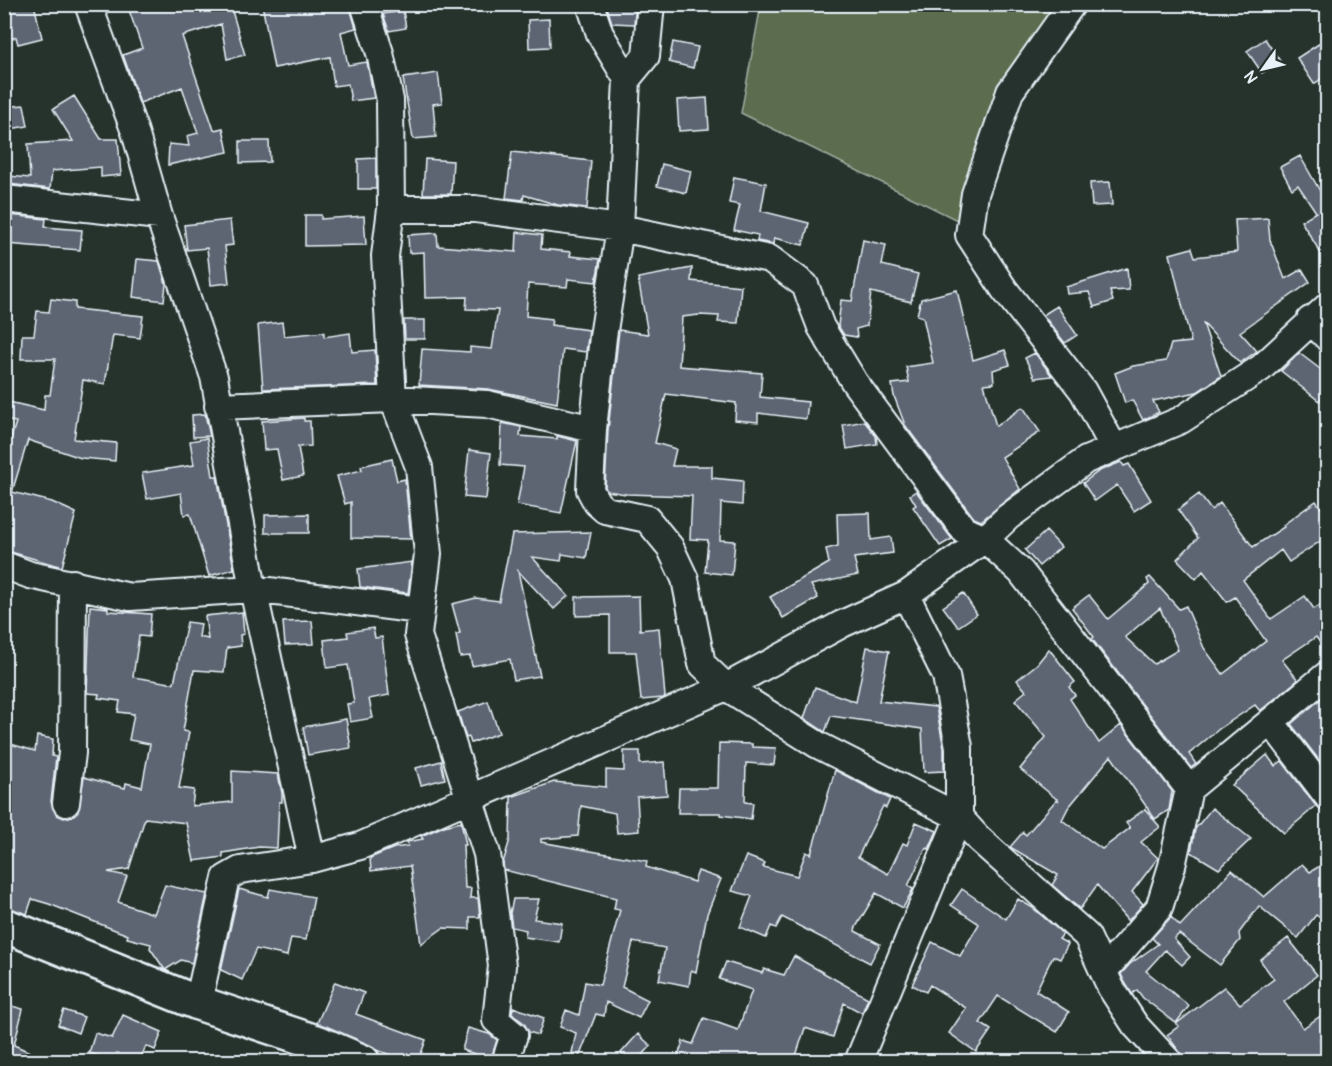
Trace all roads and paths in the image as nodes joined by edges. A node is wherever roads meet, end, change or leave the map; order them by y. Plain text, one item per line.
1 (88, 4) edge
2 (364, 4) edge
3 (590, 4) edge
4 (651, 4) edge
5 (1072, 4) edge
6 (627, 79) junction
7 (4, 199) edge
8 (391, 209) junction
9 (159, 216) junction
10 (620, 228) junction
11 (1319, 313) edge
12 (1328, 338) edge
13 (393, 399) junction
14 (218, 406) junction
15 (593, 429) junction
16 (1114, 448) junction
17 (985, 539) junction
18 (4, 565) edge
19 (73, 584) junction
20 (253, 590) junction
21 (906, 595) junction
22 (420, 610) junction
23 (1328, 674) edge
24 (726, 687) junction
25 (1270, 722) junction
26 (1189, 789) junction
27 (1328, 797) edge
28 (470, 800) junction
29 (66, 803) dead end
30 (959, 817) junction
31 (312, 859) junction
32 (4, 925) edge
33 (1104, 971) junction
34 (198, 1003) junction
35 (314, 1052) edge
36 (363, 1062) edge
37 (505, 1062) edge
38 (858, 1062) edge
39 (1168, 1062) edge

1 - 9 street
2 - 8 street
3 - 6 street
4 - 6 street
5 - 16 street
6 - 10 street
7 - 9 street
8 - 10 street
8 - 13 street
9 - 14 street
10 - 15 street
10 - 17 street
11 - 12 street
11 - 16 street
13 - 14 street
13 - 15 street
13 - 22 street
14 - 20 street
15 - 24 street
16 - 17 street
17 - 21 street
17 - 26 street
18 - 19 street
19 - 20 street
19 - 29 street
20 - 22 street
20 - 31 street
21 - 24 street
21 - 30 street
22 - 28 street
23 - 25 street
24 - 28 street
24 - 30 street
25 - 26 street
25 - 27 street
26 - 33 street
28 - 31 street
28 - 37 street
30 - 33 street
30 - 38 street
31 - 34 street
32 - 34 main road
33 - 39 street
34 - 35 main road
35 - 36 main road

